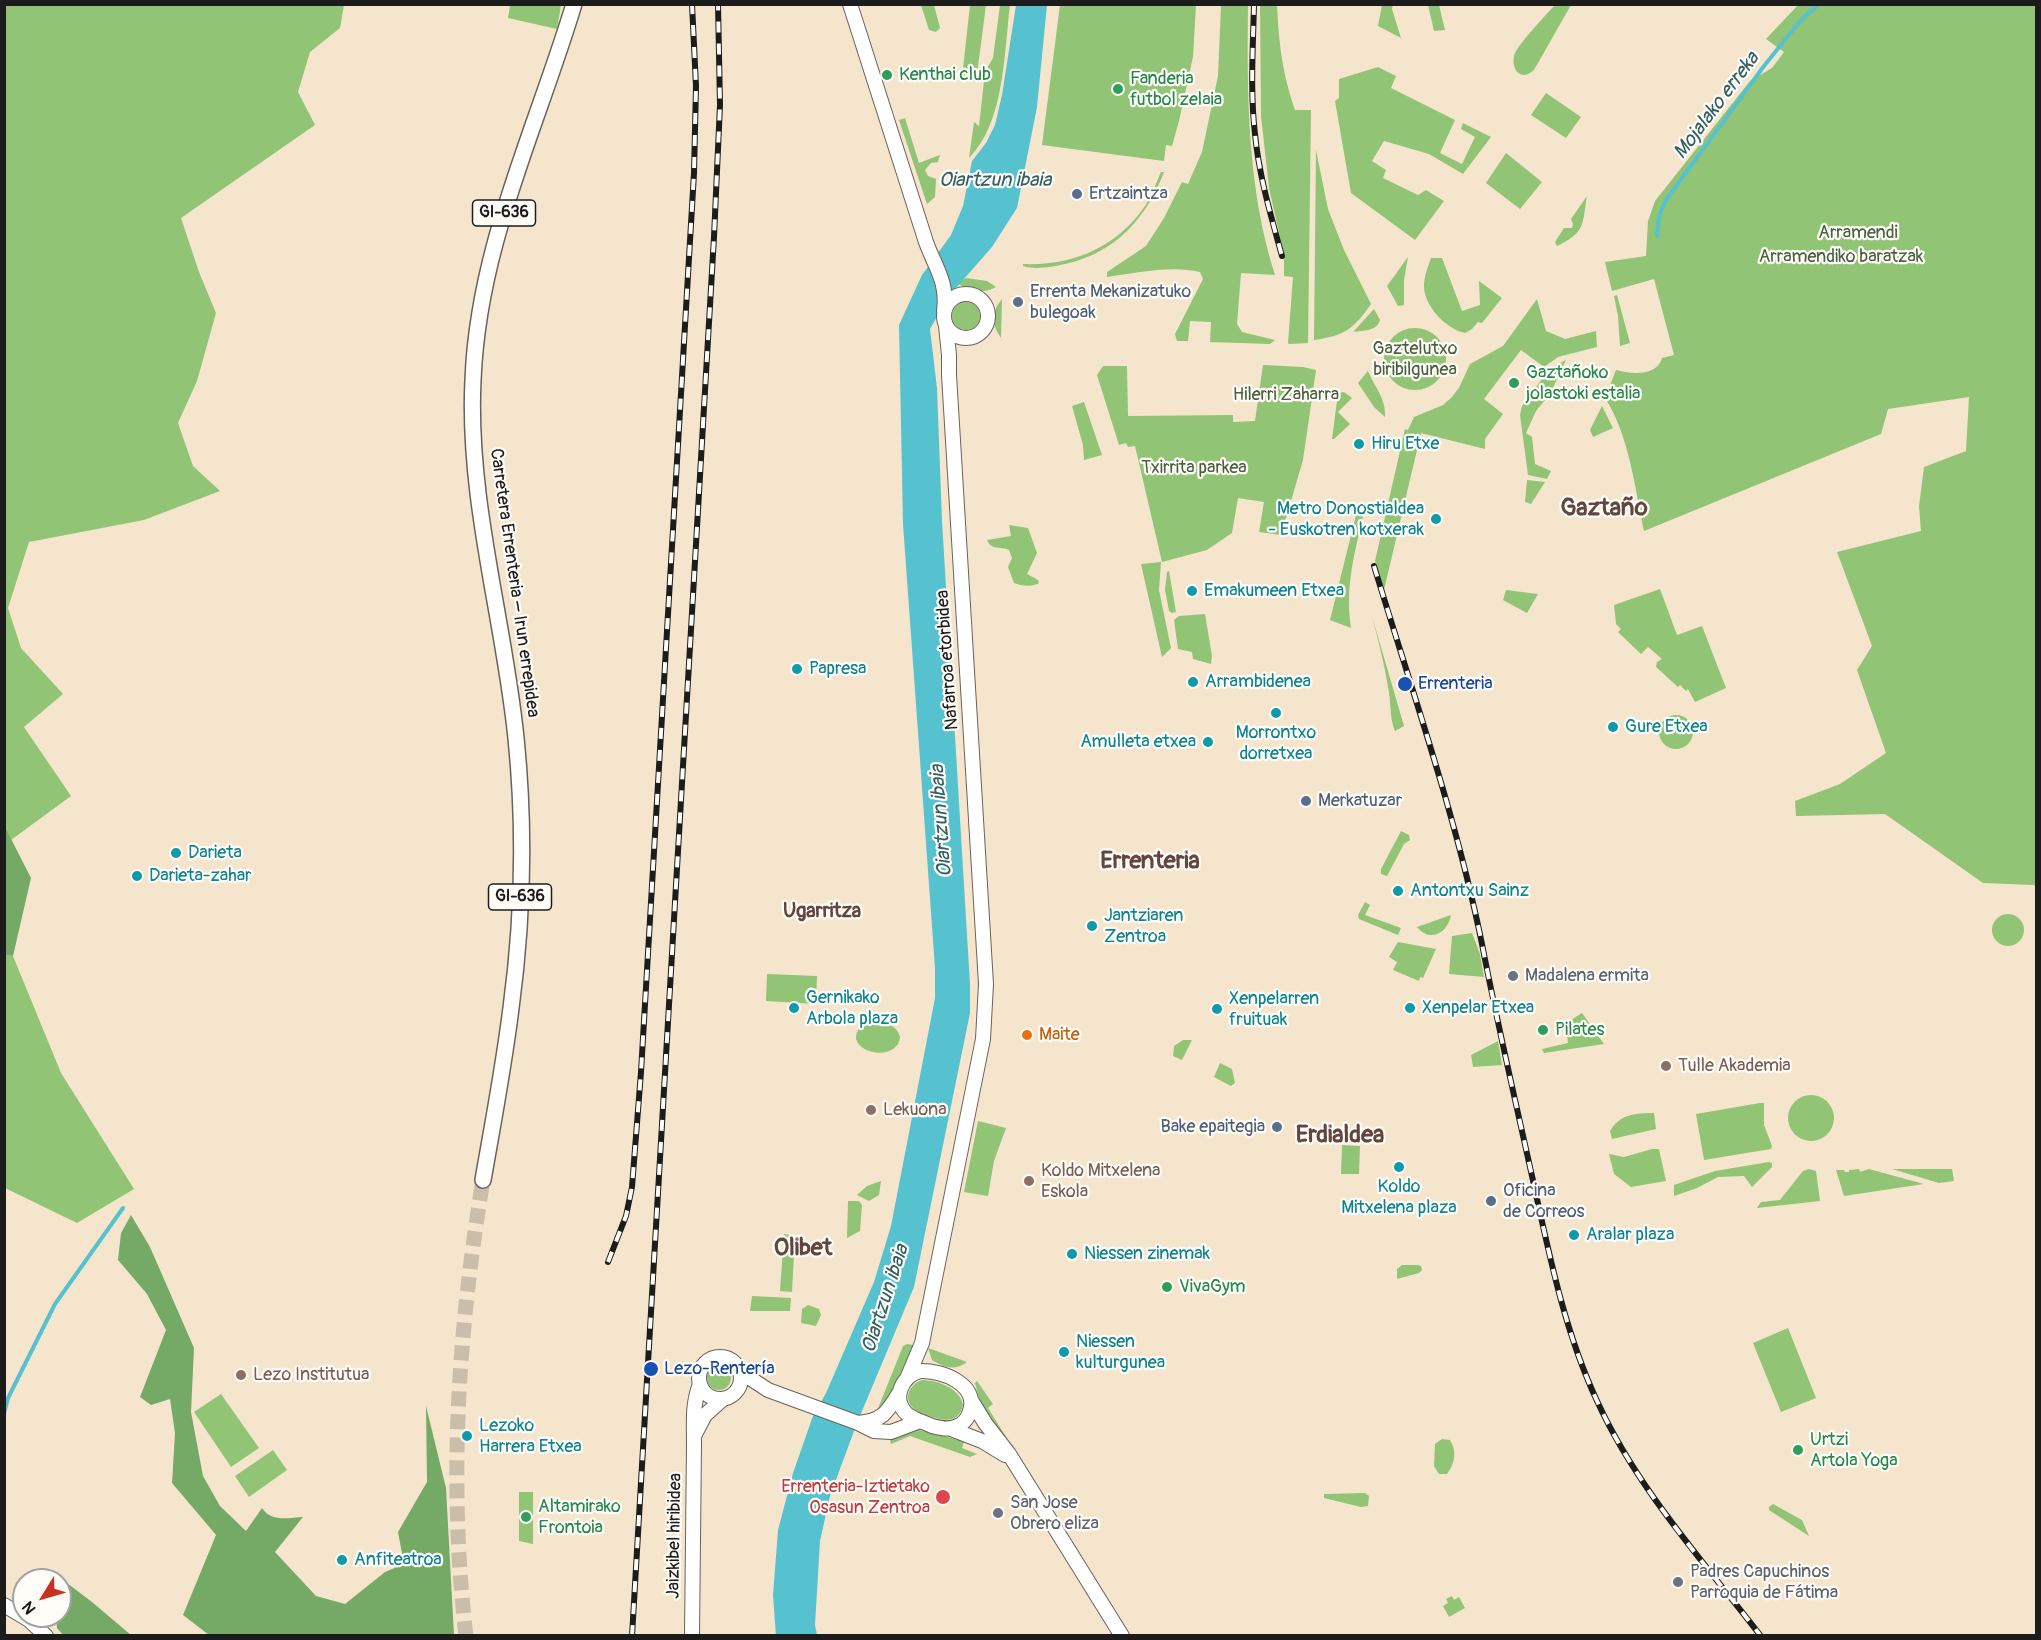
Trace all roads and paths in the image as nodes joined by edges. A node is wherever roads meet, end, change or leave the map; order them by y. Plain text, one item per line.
1 (574, 4) edge
2 (850, 4) edge
3 (942, 276) junction
4 (965, 294) junction
5 (944, 310) junction
6 (946, 326) junction
7 (964, 338) junction
8 (949, 365) junction
9 (483, 1180) tunnel mouth
10 (922, 1343) junction
11 (739, 1371) junction
12 (933, 1372) junction
13 (908, 1376) junction
14 (700, 1384) junction
15 (768, 1390) junction
16 (899, 1393) junction
17 (728, 1396) junction
18 (971, 1400) junction
19 (920, 1421) junction
20 (858, 1423) junction
21 (951, 1429) junction
22 (694, 1436) junction
23 (1012, 1461) junction
24 (4, 1605) edge
25 (46, 1635) edge
26 (692, 1635) edge
27 (1122, 1635) edge

1 - 9 main road, Carretera Errenteria – Irun errepidea / GI-636
2 - 3 main road
3 - 4 main road
3 - 5 main road
4 - 5 main road
4 - 7 main road
5 - 6 main road
6 - 7 main road
6 - 8 main road, Nafarroa etorbidea
7 - 8 main road
8 - 10 main road, Nafarroa etorbidea
10 - 12 main road
10 - 13 main road, Nafarroa etorbidea
11 - 14 main road
11 - 15 main road
11 - 17 main road
12 - 13 main road
12 - 18 main road
13 - 16 main road
14 - 17 main road
14 - 22 main road, Jaizkibel hiribidea
15 - 17 main road
15 - 20 main road
16 - 19 main road
16 - 20 main road
17 - 22 main road
18 - 21 main road
18 - 23 main road
19 - 20 main road
19 - 21 main road
21 - 23 main road
22 - 26 main road, Jaizkibel hiribidea
23 - 27 main road
24 - 25 main road

